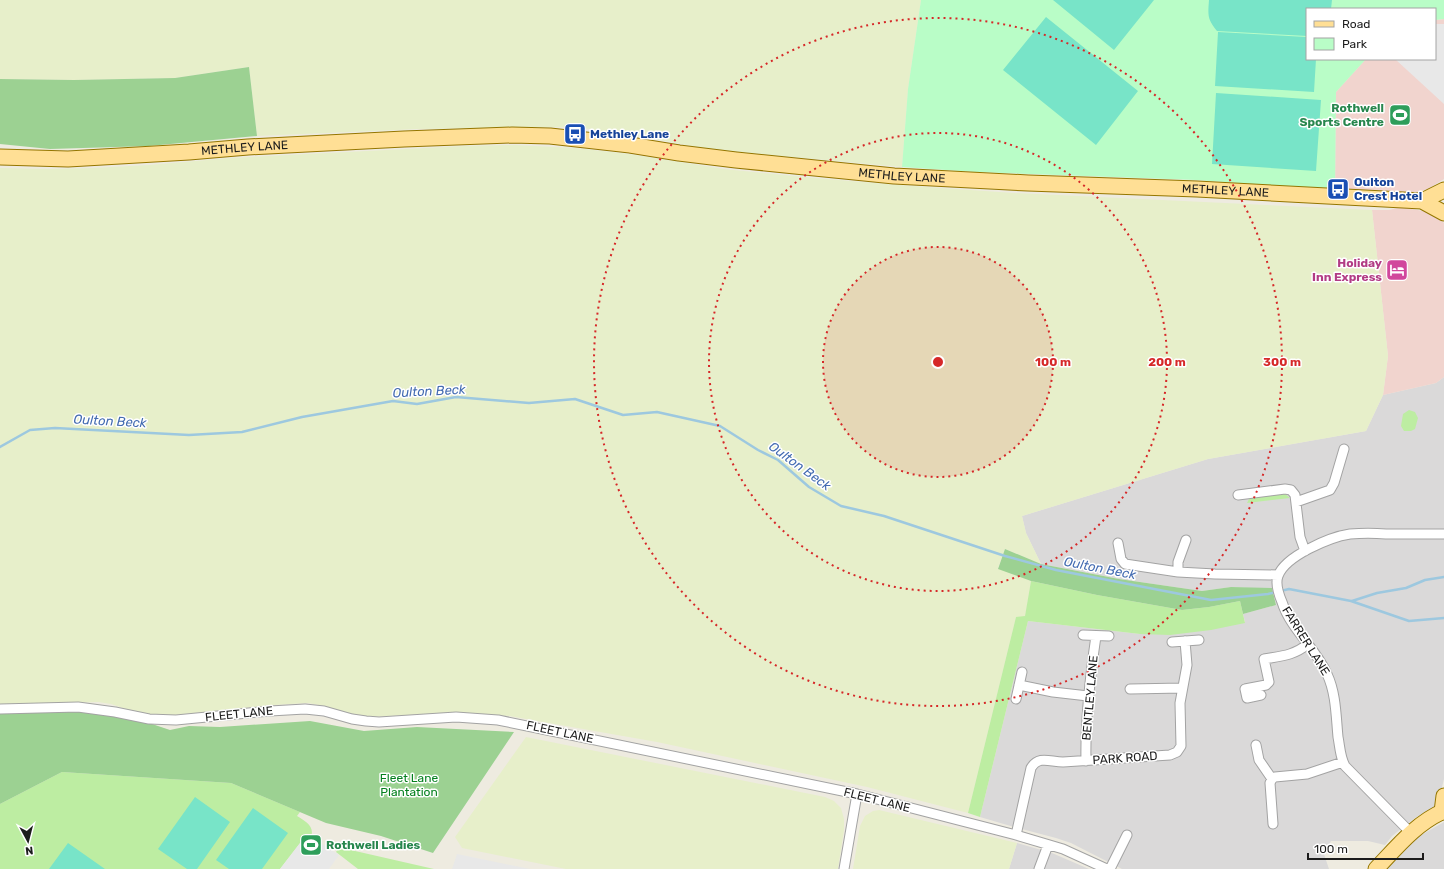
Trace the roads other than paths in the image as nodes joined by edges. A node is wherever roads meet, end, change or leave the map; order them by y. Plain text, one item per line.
1 (0, 157) edge
2 (1444, 190) edge
3 (1422, 200) junction
4 (1444, 213) edge
5 (1344, 449) dead end
6 (1238, 495) dead end
7 (1296, 502) junction
8 (1444, 534) edge
9 (1186, 540) dead end
10 (1118, 543) dead end
11 (1305, 550) junction
12 (1178, 572) junction
13 (1278, 575) junction
14 (1083, 635) dead end
15 (1096, 636) junction
16 (1109, 636) dead end
17 (1199, 640) dead end
18 (1186, 641) junction
19 (1172, 642) dead end
20 (1308, 644) junction
21 (1022, 672) dead end
22 (1019, 685) junction
23 (1182, 688) junction
24 (1130, 689) dead end
25 (1261, 695) dead end
26 (1088, 696) junction
27 (1016, 699) dead end
28 (0, 709) edge
29 (1256, 745) dead end
30 (1086, 761) junction
31 (1343, 762) junction
32 (1272, 779) junction
33 (857, 794) junction
34 (1444, 796) edge
35 (1443, 812) edge
36 (1273, 824) dead end
37 (1411, 833) junction
38 (1016, 835) junction
39 (1127, 835) dead end
40 (1048, 845) junction
41 (1382, 867) edge
42 (844, 869) edge
43 (1039, 869) edge
44 (1108, 869) edge

1 - 3 main road, METHLEY LANE
2 - 3 main road, METHLEY LANE
3 - 4 main road, METHLEY LANE
5 - 7 street
6 - 7 street
7 - 11 street
8 - 11 street
9 - 12 street
10 - 12 street
11 - 13 street
12 - 13 street
13 - 20 street, FARRER LANE
14 - 15 street
15 - 16 street
15 - 26 street, BENTLEY LANE
17 - 18 street
18 - 19 street
18 - 23 street, PARK ROAD
20 - 25 street
20 - 31 street, FARRER LANE
21 - 22 street
22 - 26 street
22 - 27 street
23 - 24 street
23 - 30 street, PARK ROAD
26 - 30 street, BENTLEY LANE
28 - 33 street, FLEET LANE
29 - 32 street
30 - 38 street, PARK ROAD
31 - 32 street
31 - 37 street, FARRER LANE
32 - 36 street
33 - 38 street, FLEET LANE
33 - 42 street
34 - 35 main road
35 - 37 main road
37 - 41 main road
38 - 40 street, FLEET LANE
39 - 44 street
40 - 43 street
40 - 44 street, FLEET LANE

